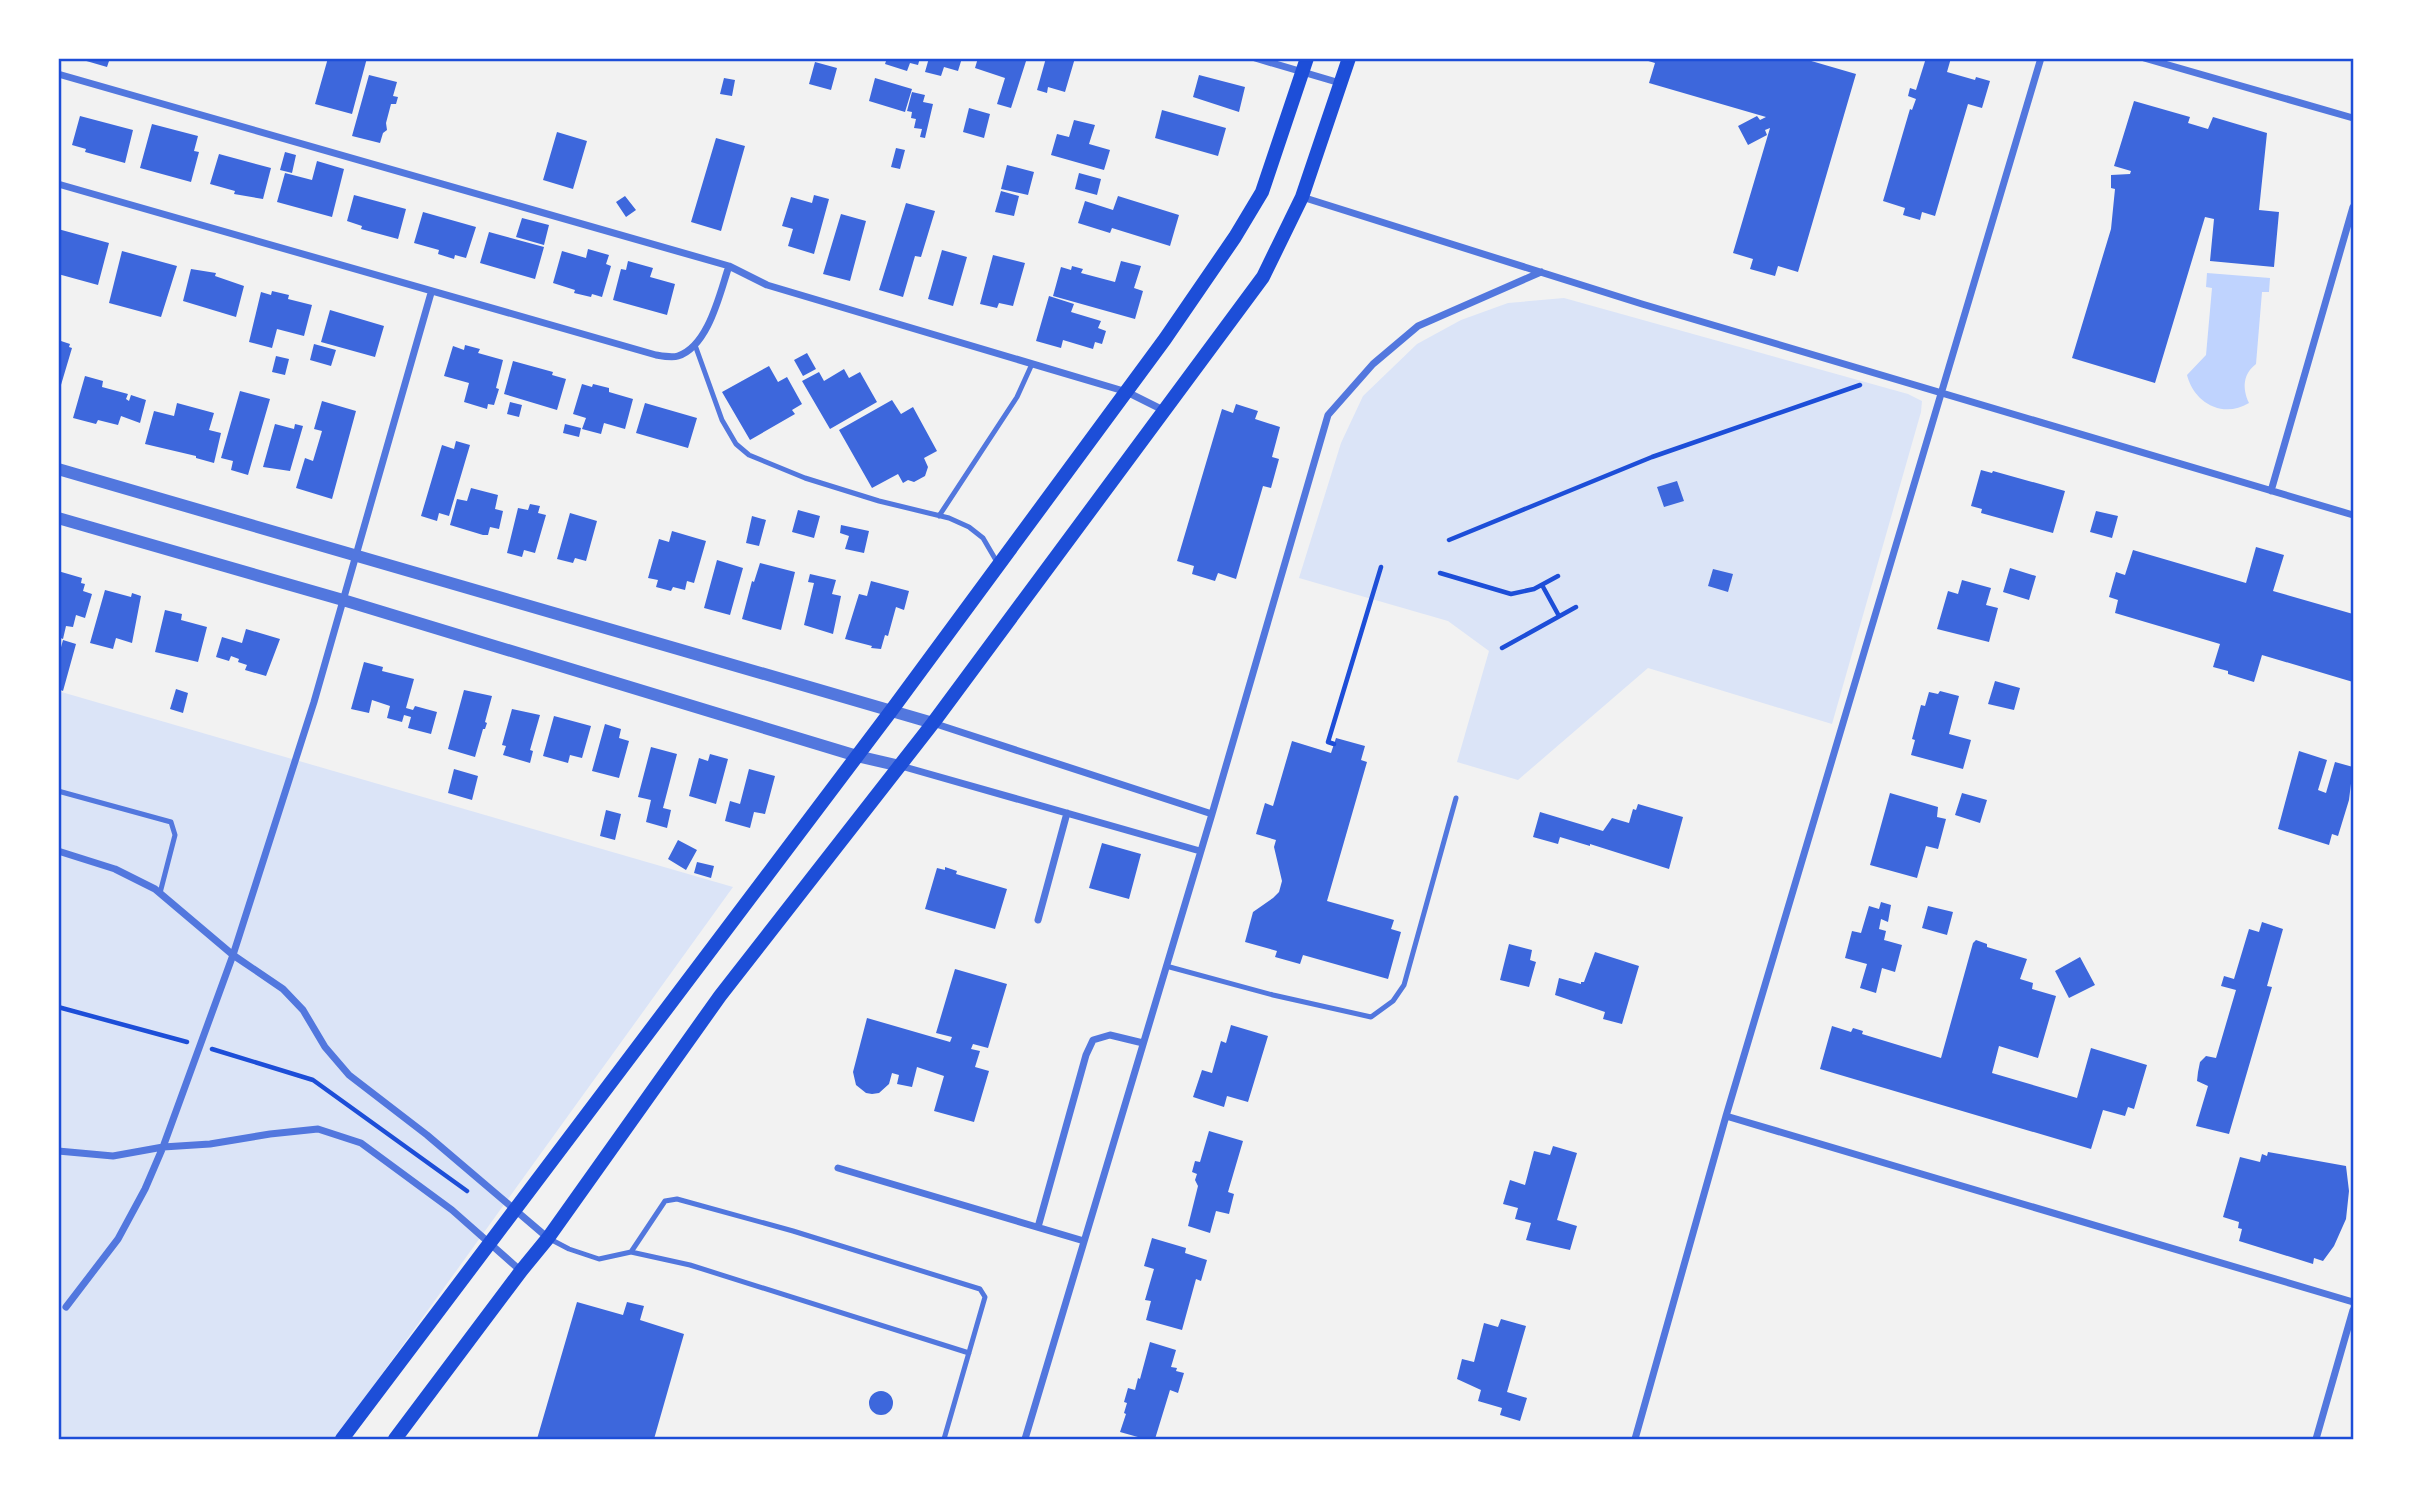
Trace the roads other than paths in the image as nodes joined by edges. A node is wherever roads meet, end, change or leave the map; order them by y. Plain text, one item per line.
1 (1255, 58) edge
2 (1349, 58) edge
3 (2041, 58) edge
4 (2144, 58) edge
5 (1305, 65) edge
6 (58, 74) edge
7 (1341, 83) junction
8 (2353, 118) edge
9 (58, 184) edge
10 (1302, 197) junction
11 (2353, 208) edge
12 (729, 266) junction
13 (1541, 272) junction
14 (431, 293) junction
15 (695, 345) junction
16 (1032, 364) junction
17 (1127, 392) junction
18 (1941, 394) junction
19 (1165, 412) junction
20 (58, 469) edge
21 (2271, 491) junction
22 (939, 516) junction
23 (2353, 516) edge
24 (58, 518) edge
25 (355, 556) junction
26 (999, 565) junction
27 (343, 600) junction
28 (891, 711) junction
29 (933, 723) junction
30 (857, 756) junction
31 (900, 766) junction
32 (58, 791) edge
33 (1457, 798) dead end
34 (1067, 813) junction
35 (1212, 814) junction
36 (58, 851) edge
37 (1200, 851) junction
38 (159, 892) junction
39 (1038, 920) dead end
40 (233, 955) junction
41 (1166, 966) junction
42 (1143, 1043) junction
43 (1726, 1116) junction
44 (163, 1147) junction
45 (58, 1151) edge
46 (838, 1168) dead end
47 (515, 1210) junction
48 (1038, 1227) junction
49 (548, 1238) junction
50 (1084, 1241) junction
51 (491, 1244) junction
52 (631, 1252) junction
53 (521, 1271) junction
54 (2353, 1302) edge
55 (66, 1307) dead end
56 (2353, 1310) edge
57 (969, 1353) junction
58 (342, 1439) edge
59 (395, 1439) edge
60 (944, 1439) edge
61 (1025, 1439) edge
62 (1635, 1439) edge
63 (2316, 1439) edge

1 - 5 street
2 - 7 main road
3 - 18 street
4 - 8 street
5 - 7 street
5 - 17 main road
6 - 12 street
7 - 10 main road
9 - 14 street
10 - 13 street
10 - 19 main road
11 - 21 street
12 - 15 street
12 - 16 street
13 - 18 street
13 - 35 street
14 - 15 street
14 - 25 street
15 - 22 lane
16 - 17 street
16 - 22 lane
17 - 19 street
17 - 26 main road
18 - 21 street
18 - 43 street
19 - 29 main road
20 - 25 street
21 - 23 street
22 - 26 lane
24 - 27 street
25 - 27 street
25 - 28 street
26 - 28 main road
27 - 30 street
27 - 40 street
28 - 29 street
28 - 30 main road
29 - 31 main road
29 - 35 street
30 - 31 street
30 - 47 main road
31 - 34 street
31 - 49 main road
32 - 38 lane
33 - 41 lane
34 - 37 street
34 - 39 street
35 - 37 street
36 - 38 street
37 - 41 street
38 - 40 street
40 - 44 street
40 - 47 street
41 - 42 street
42 - 48 street
42 - 50 street
43 - 54 street
43 - 62 street
44 - 45 street
44 - 51 street
44 - 55 street
46 - 48 street
47 - 49 street
47 - 51 main road
48 - 50 street
49 - 52 lane
49 - 53 main road
50 - 61 street
51 - 53 street
51 - 58 main road
52 - 57 lane
52 - 57 lane
53 - 59 main road
56 - 63 street
57 - 60 lane

